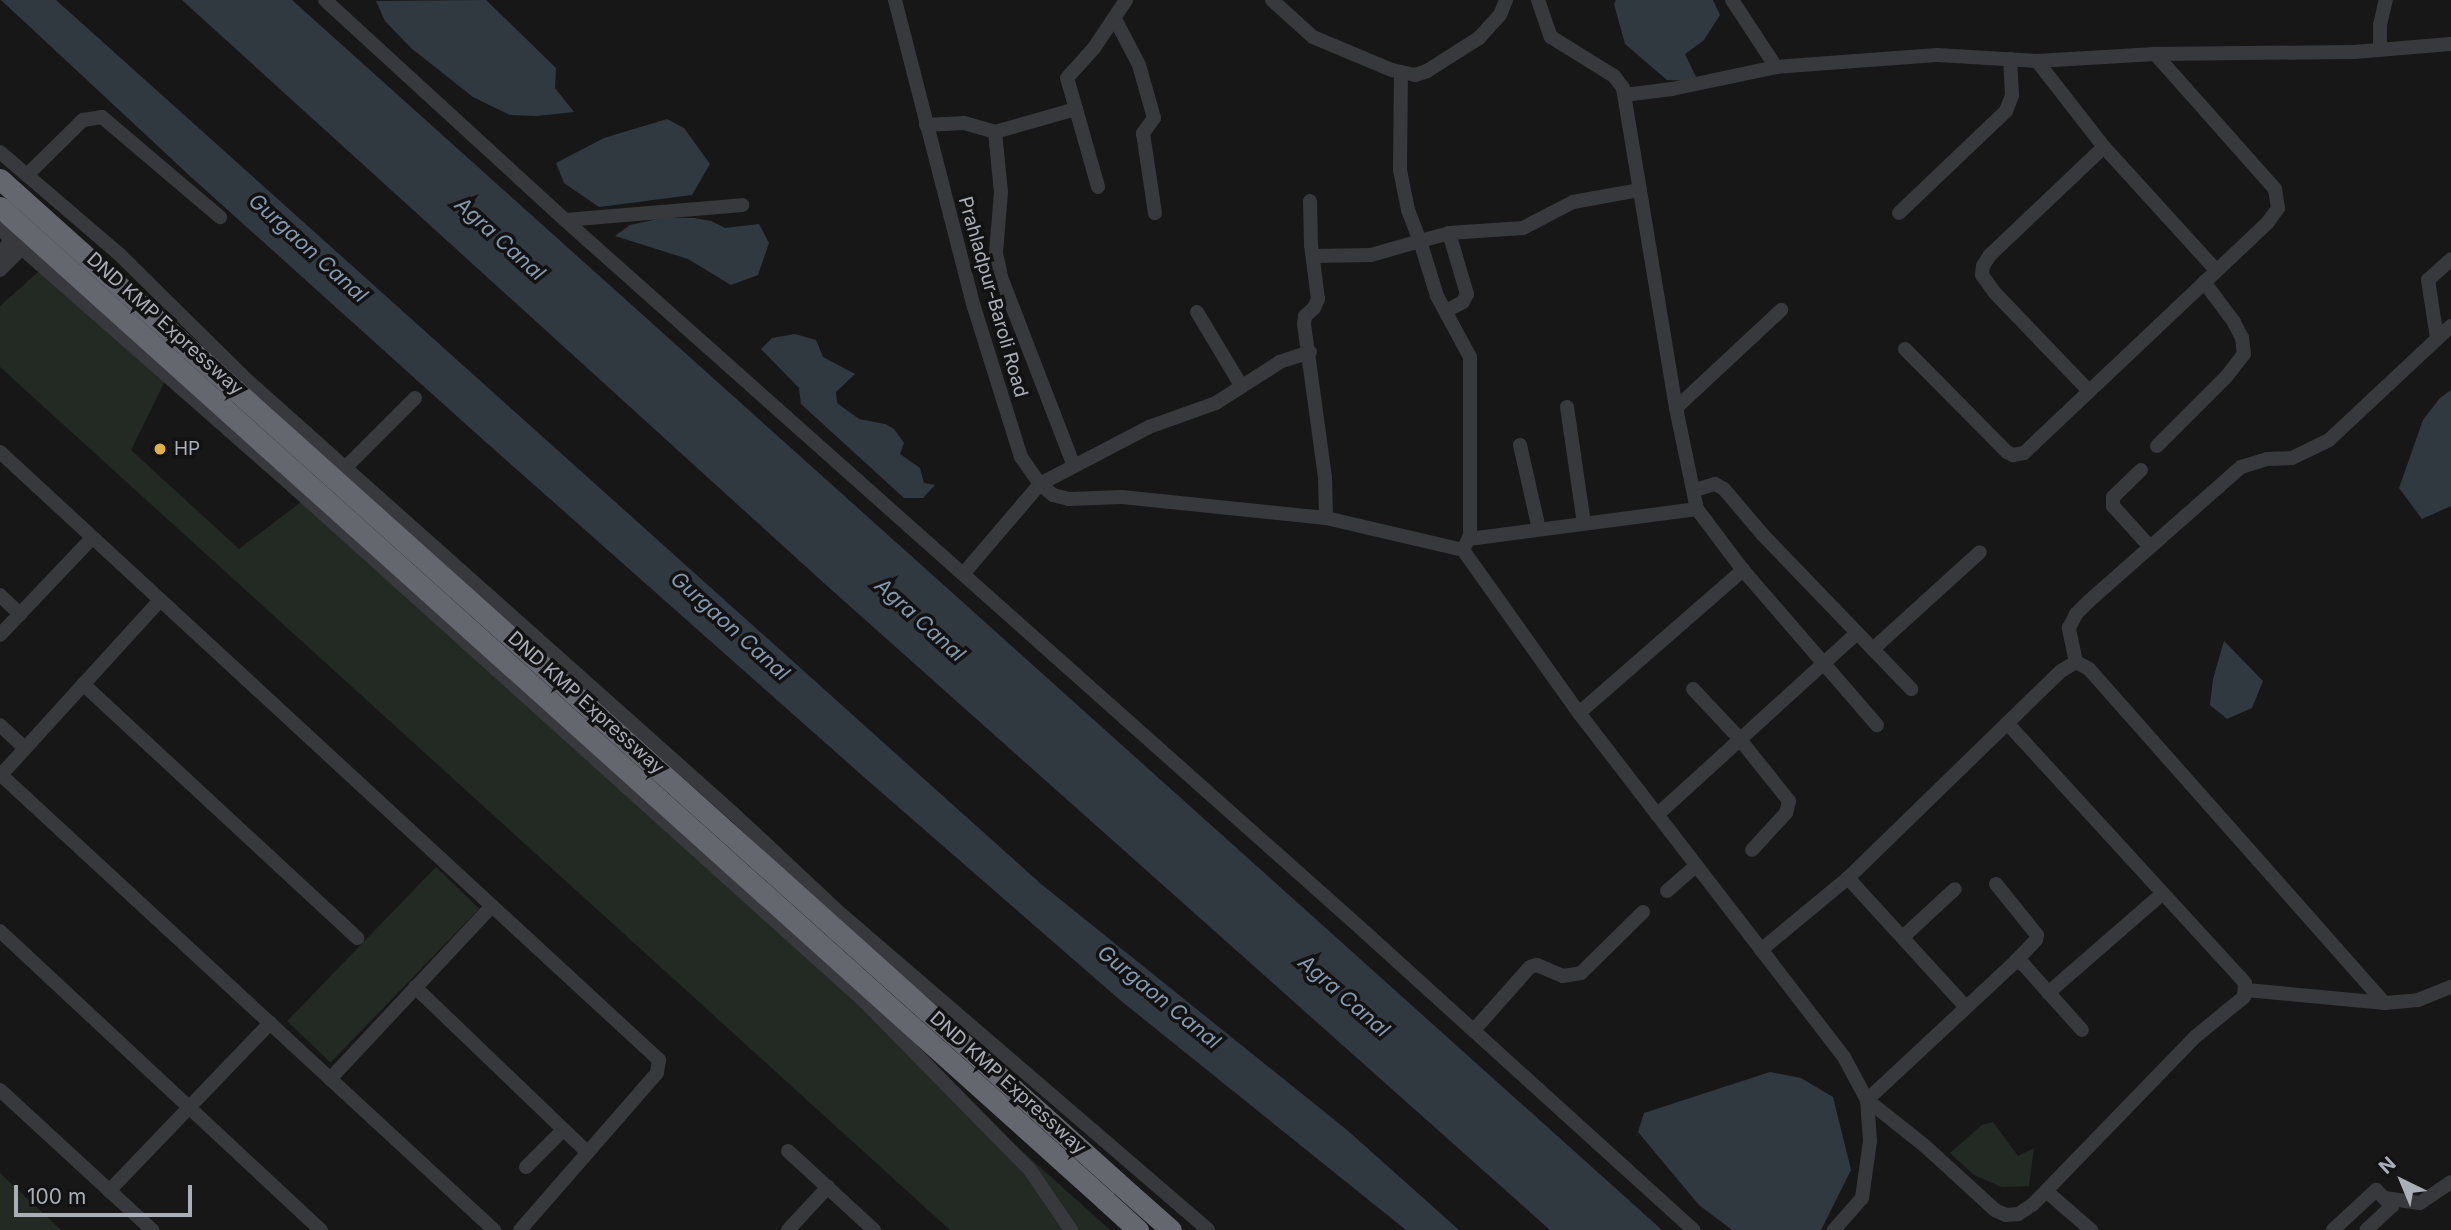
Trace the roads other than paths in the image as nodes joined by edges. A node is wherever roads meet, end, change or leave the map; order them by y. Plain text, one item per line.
1 (325, 0) edge
2 (895, 0) edge
3 (1126, 0) edge
4 (1272, 0) edge
5 (1506, 0) edge
6 (1538, 0) edge
7 (1732, 0) edge
8 (2386, 0) edge
9 (1115, 19) junction
10 (2451, 44) edge
11 (2380, 50) junction
12 (2155, 54) junction
13 (2010, 59) junction
14 (2036, 61) junction
15 (1776, 67) junction
16 (1401, 73) junction
17 (1625, 95) junction
18 (1076, 108) junction
19 (926, 125) junction
20 (995, 132) junction
21 (2104, 147) junction
22 (0, 152) edge
23 (27, 175) junction
24 (0, 179) edge
25 (1098, 187) dead end
26 (1640, 190) junction
27 (57, 201) junction
28 (1310, 201) dead end
29 (742, 205) dead end
30 (0, 208) edge
31 (1154, 213) dead end
32 (1899, 213) dead end
33 (220, 217) dead end
34 (565, 220) junction
35 (0, 229) edge
36 (1449, 233) junction
37 (1420, 241) junction
38 (17, 244) junction
39 (0, 254) edge
40 (1313, 257) junction
41 (2451, 259) edge
42 (0, 270) edge
43 (2216, 270) junction
44 (2204, 282) junction
45 (1781, 310) dead end
46 (1446, 311) junction
47 (1197, 312) dead end
48 (2451, 326) edge
49 (2437, 338) junction
50 (1905, 349) dead end
51 (1310, 352) junction
52 (1242, 387) junction
53 (2089, 391) junction
54 (415, 398) dead end
55 (1567, 407) dead end
56 (1676, 408) junction
57 (1520, 445) dead end
58 (2157, 446) dead end
59 (0, 452) edge
60 (1073, 464) junction
61 (345, 468) junction
62 (2141, 470) dead end
63 (1040, 484) junction
64 (1695, 490) junction
65 (1698, 509) junction
66 (1326, 518) junction
67 (1584, 523) junction
68 (1539, 529) junction
69 (91, 539) junction
70 (1466, 545) junction
71 (2150, 547) junction
72 (1980, 552) dead end
73 (1743, 570) junction
74 (964, 573) junction
75 (0, 595) edge
76 (159, 601) junction
77 (20, 614) junction
78 (1857, 633) junction
79 (0, 635) edge
80 (1873, 649) junction
81 (2076, 662) junction
82 (1822, 664) junction
83 (83, 684) junction
84 (1693, 689) dead end
85 (1912, 689) dead end
86 (1579, 713) junction
87 (2007, 723) junction
88 (0, 725) edge
89 (1877, 725) dead end
90 (1738, 737) junction
91 (25, 748) junction
92 (1, 775) edge
93 (1657, 815) junction
94 (1752, 850) dead end
95 (1696, 866) junction
96 (1848, 878) junction
97 (1996, 884) dead end
98 (1955, 889) dead end
99 (1667, 891) dead end
100 (2163, 893) junction
101 (491, 907) junction
102 (1643, 912) dead end
103 (0, 931) edge
104 (1904, 936) junction
105 (357, 939) dead end
106 (1762, 950) junction
107 (2016, 961) junction
108 (415, 987) junction
109 (2451, 987) edge
110 (2246, 990) junction
111 (2048, 993) junction
112 (2385, 1003) junction
113 (1965, 1006) junction
114 (270, 1023) junction
115 (1474, 1030) junction
116 (2082, 1030) dead end
117 (330, 1079) junction
118 (0, 1090) edge
119 (1867, 1100) junction
120 (189, 1107) junction
121 (562, 1130) junction
122 (587, 1152) junction
123 (788, 1152) dead end
124 (526, 1167) dead end
125 (2451, 1182) edge
126 (828, 1187) junction
127 (109, 1191) junction
128 (2046, 1191) junction
129 (2384, 1198) junction
130 (152, 1230) edge
131 (321, 1230) edge
132 (494, 1230) edge
133 (520, 1230) edge
134 (788, 1230) edge
135 (874, 1230) edge
136 (1071, 1230) edge
137 (1138, 1230) edge
138 (1171, 1230) edge
139 (1208, 1230) edge
140 (1694, 1230) edge
141 (1834, 1230) edge
142 (2091, 1230) edge
143 (2333, 1230) edge
144 (2366, 1230) edge

1 - 34 street
2 - 19 street, Prahladpur-Baroli Road
3 - 9 street
4 - 16 street
5 - 16 street
6 - 17 street
7 - 15 street
8 - 11 street
9 - 18 street
9 - 31 street
10 - 11 street
11 - 12 street
12 - 14 street
12 - 43 street
13 - 14 street
13 - 15 street
13 - 32 street
14 - 21 street
15 - 17 street
16 - 37 street
17 - 26 street
18 - 20 street
18 - 25 street
19 - 20 street
19 - 63 street, Prahladpur-Baroli Road
20 - 60 street
21 - 43 street
21 - 53 street
22 - 23 street
23 - 27 street
23 - 33 street
24 - 138 highway, DND KMP Expressway, bridge
26 - 36 street
26 - 56 street
27 - 38 street
27 - 61 street
28 - 40 street
29 - 34 street
30 - 137 highway, DND KMP Expressway, bridge
34 - 74 street
35 - 38 street
36 - 37 street
36 - 46 street
37 - 40 street
37 - 46 street
38 - 39 street
38 - 42 street
38 - 136 street
40 - 51 street
41 - 49 street
43 - 44 street
44 - 53 street
44 - 58 street
45 - 56 street
46 - 70 street
47 - 52 street
48 - 49 street
49 - 71 street
50 - 53 street
51 - 52 street
51 - 66 street
52 - 60 street
54 - 61 street
55 - 67 street
56 - 64 street
57 - 68 street
59 - 69 street
60 - 63 street
61 - 139 street
62 - 71 street
63 - 66 street
63 - 74 street
64 - 65 street
64 - 78 street
65 - 67 street
65 - 73 street
66 - 70 street
67 - 68 street
68 - 70 street
69 - 76 street
69 - 77 street
70 - 86 street
71 - 81 street
72 - 80 street
73 - 82 street
73 - 86 street
74 - 115 street
75 - 77 street
76 - 83 street
76 - 101 street
77 - 79 street
78 - 80 street
78 - 82 street
80 - 85 street
81 - 87 street
81 - 112 street
82 - 89 street
82 - 90 street
83 - 91 street
83 - 105 street
84 - 90 street
86 - 93 street
87 - 96 street
87 - 100 street
88 - 91 street
90 - 93 street
90 - 94 street
91 - 92 street
92 - 114 street
93 - 95 street
95 - 99 street
95 - 106 street
96 - 104 street
96 - 106 street
97 - 107 street
98 - 104 street
100 - 110 street
100 - 111 street
101 - 108 street
101 - 122 street
102 - 115 street
103 - 120 street
104 - 113 street
106 - 119 street
107 - 111 street
107 - 113 street
108 - 117 street
108 - 121 street
109 - 112 street
110 - 112 street
110 - 128 street
111 - 116 street
113 - 119 street
114 - 117 street
114 - 120 street
115 - 140 street
117 - 132 street
118 - 127 street
119 - 128 street
119 - 141 street
120 - 127 street
120 - 131 street
121 - 122 street
121 - 124 street
122 - 133 street
123 - 126 street
125 - 129 street
126 - 134 street
126 - 135 street
127 - 130 street
128 - 142 street
129 - 143 street
129 - 144 street

